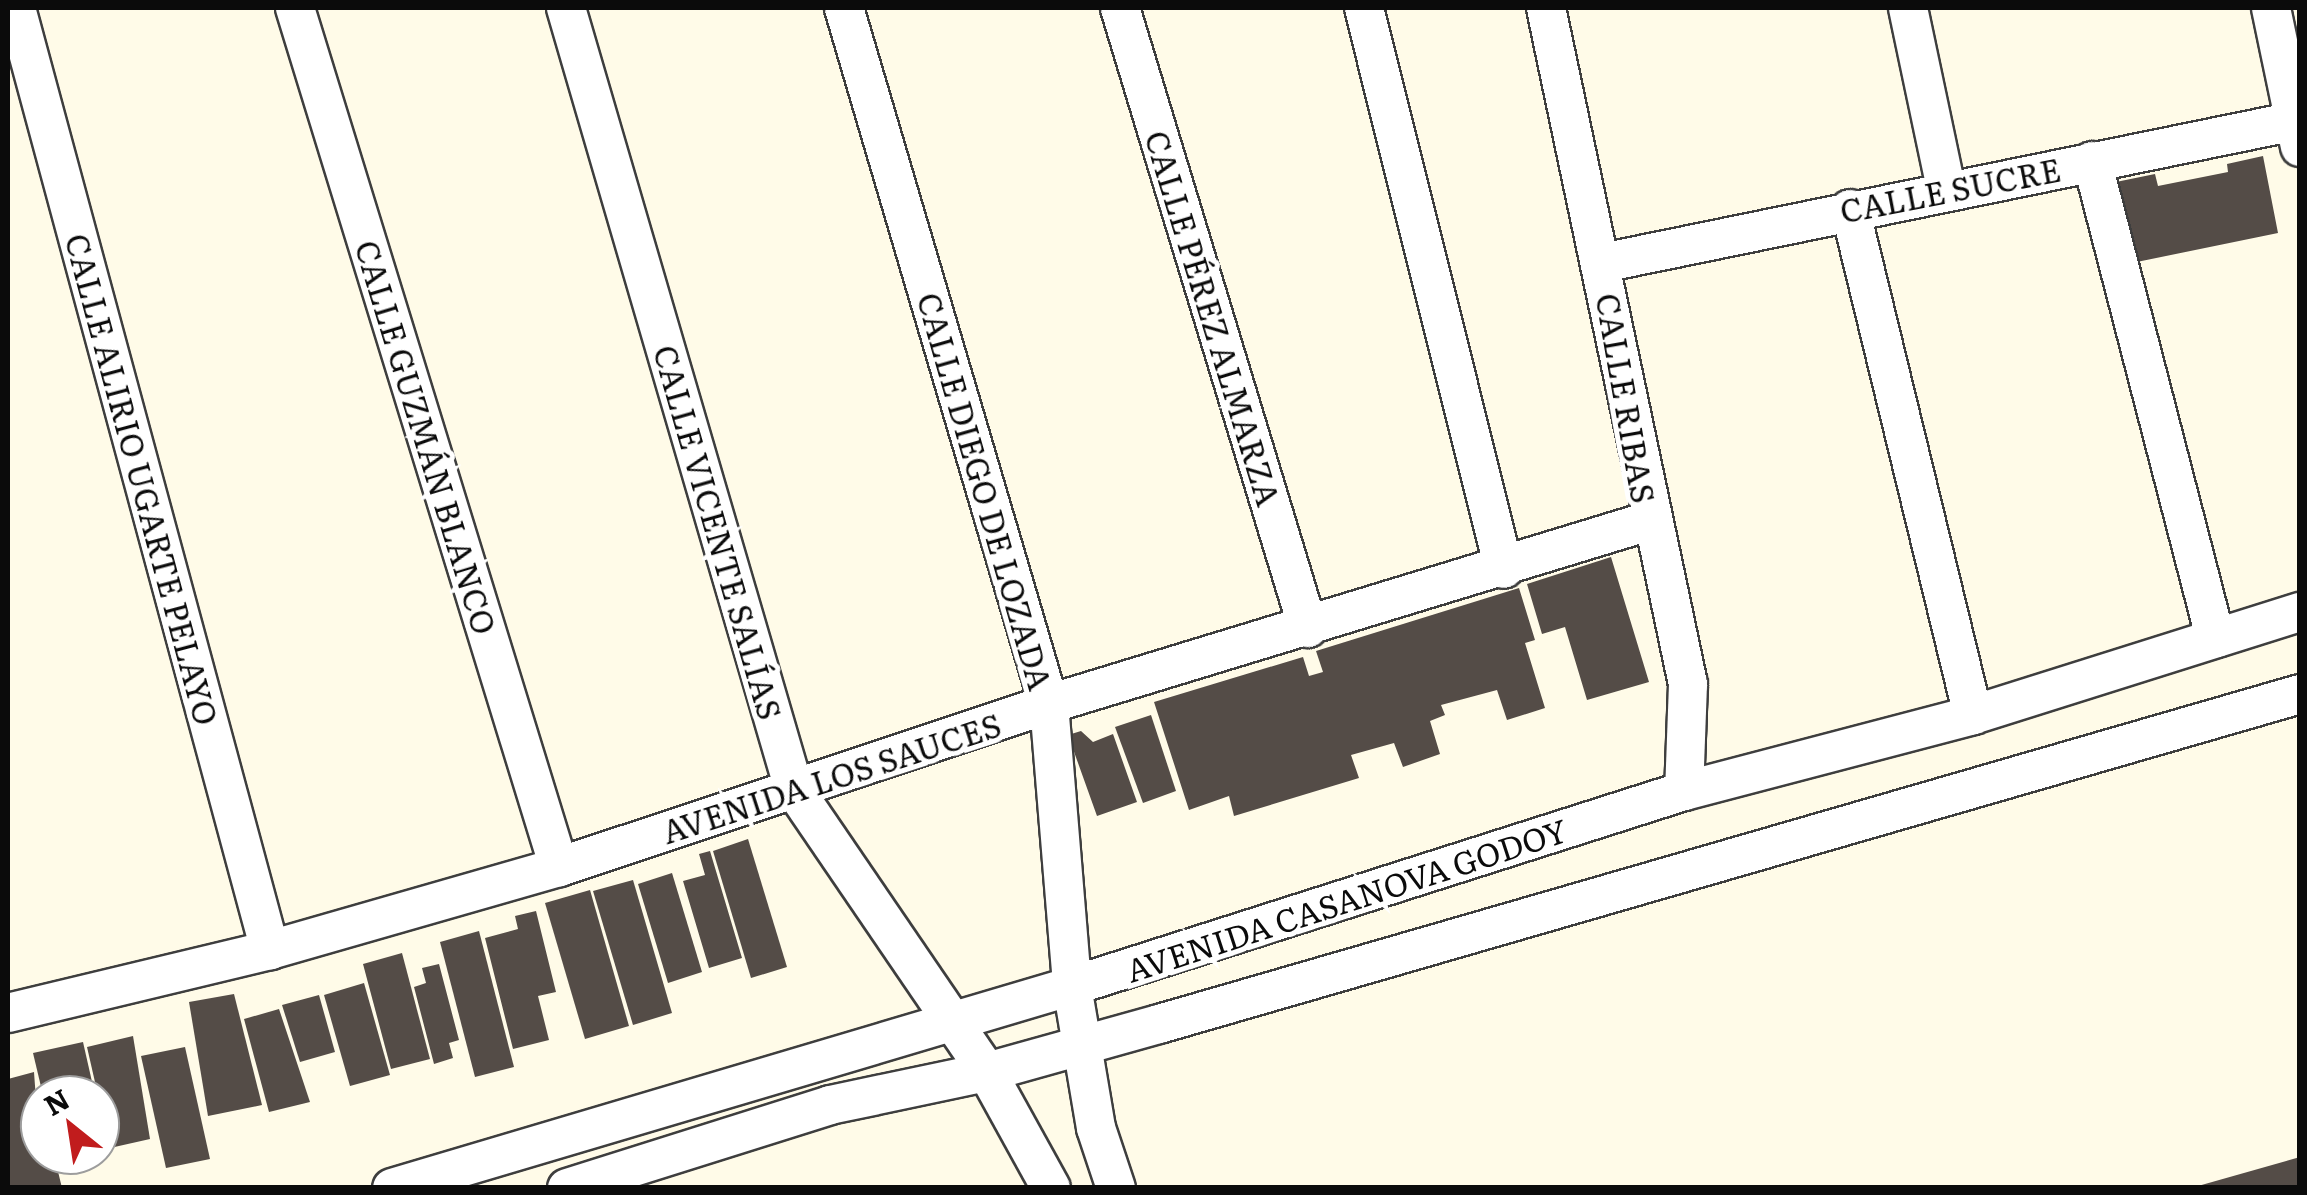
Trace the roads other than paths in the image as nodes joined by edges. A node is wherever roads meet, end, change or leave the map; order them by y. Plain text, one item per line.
1 (16, 8) edge
2 (295, 8) edge
3 (566, 8) edge
4 (844, 8) edge
5 (1120, 8) edge
6 (1364, 8) edge
7 (1546, 8) edge
8 (1908, 8) edge
9 (2271, 8) edge
10 (2298, 130) edge
11 (2092, 161) junction
12 (1946, 188) junction
13 (1850, 209) junction
14 (1602, 263) junction
15 (1648, 521) junction
16 (1504, 568) junction
17 (2300, 612) edge
18 (1308, 628) junction
19 (2216, 638) junction
20 (2300, 694) edge
21 (1049, 704) junction
22 (1974, 715) junction
23 (794, 789) junction
24 (1684, 791) junction
25 (558, 867) junction
26 (270, 950) junction
27 (1072, 986) junction
28 (10, 1004) edge
29 (950, 1020) junction
30 (1082, 1045) junction
31 (986, 1072) junction
32 (392, 1188) edge
33 (568, 1188) edge
34 (1051, 1188) edge
35 (1116, 1188) edge

1 - 26 street, CALLE ALIRIO UGARTE PELAYO
2 - 25 street, CALLE GUZMÁN BLANCO
3 - 23 street, CALLE VICENTE SALÍAS
4 - 21 street, CALLE DIEGO DE LOZADA
5 - 18 street, CALLE PÉREZ ALMARZA
6 - 16 street
7 - 14 street, CALLE RIBAS
8 - 12 street
9 - 10 street
10 - 11 street, CALLE SUCRE
11 - 12 street, CALLE SUCRE
11 - 19 street
12 - 13 street, CALLE SUCRE
13 - 14 street, CALLE SUCRE
13 - 22 street
14 - 15 street, CALLE RIBAS
15 - 16 street, AVENIDA LOS SAUCES
15 - 24 street, CALLE RIBAS
16 - 18 street, AVENIDA LOS SAUCES
17 - 19 street, AVENIDA CASANOVA GODOY
18 - 21 street, AVENIDA LOS SAUCES
19 - 22 street, AVENIDA CASANOVA GODOY
20 - 30 street, AVENIDA CASANOVA GODOY
21 - 23 street, AVENIDA LOS SAUCES
21 - 27 street, CALLE DIEGO DE LOZADA
22 - 24 street, AVENIDA CASANOVA GODOY
23 - 25 street, AVENIDA LOS SAUCES
23 - 29 street, CALLE VICENTE SALÍAS
24 - 27 street, AVENIDA CASANOVA GODOY
25 - 26 street, AVENIDA LOS SAUCES
26 - 28 street, AVENIDA LOS SAUCES
27 - 29 street, AVENIDA CASANOVA GODOY
27 - 30 street, CALLE DIEGO DE LOZADA
29 - 31 street, CALLE VICENTE SALÍAS
29 - 32 street, AVENIDA CASANOVA GODOY
30 - 31 street, AVENIDA CASANOVA GODOY
30 - 35 street, CALLE DIEGO DE LOZADA
31 - 33 street, AVENIDA CASANOVA GODOY
31 - 34 street, CALLE VICENTE SALÍAS

